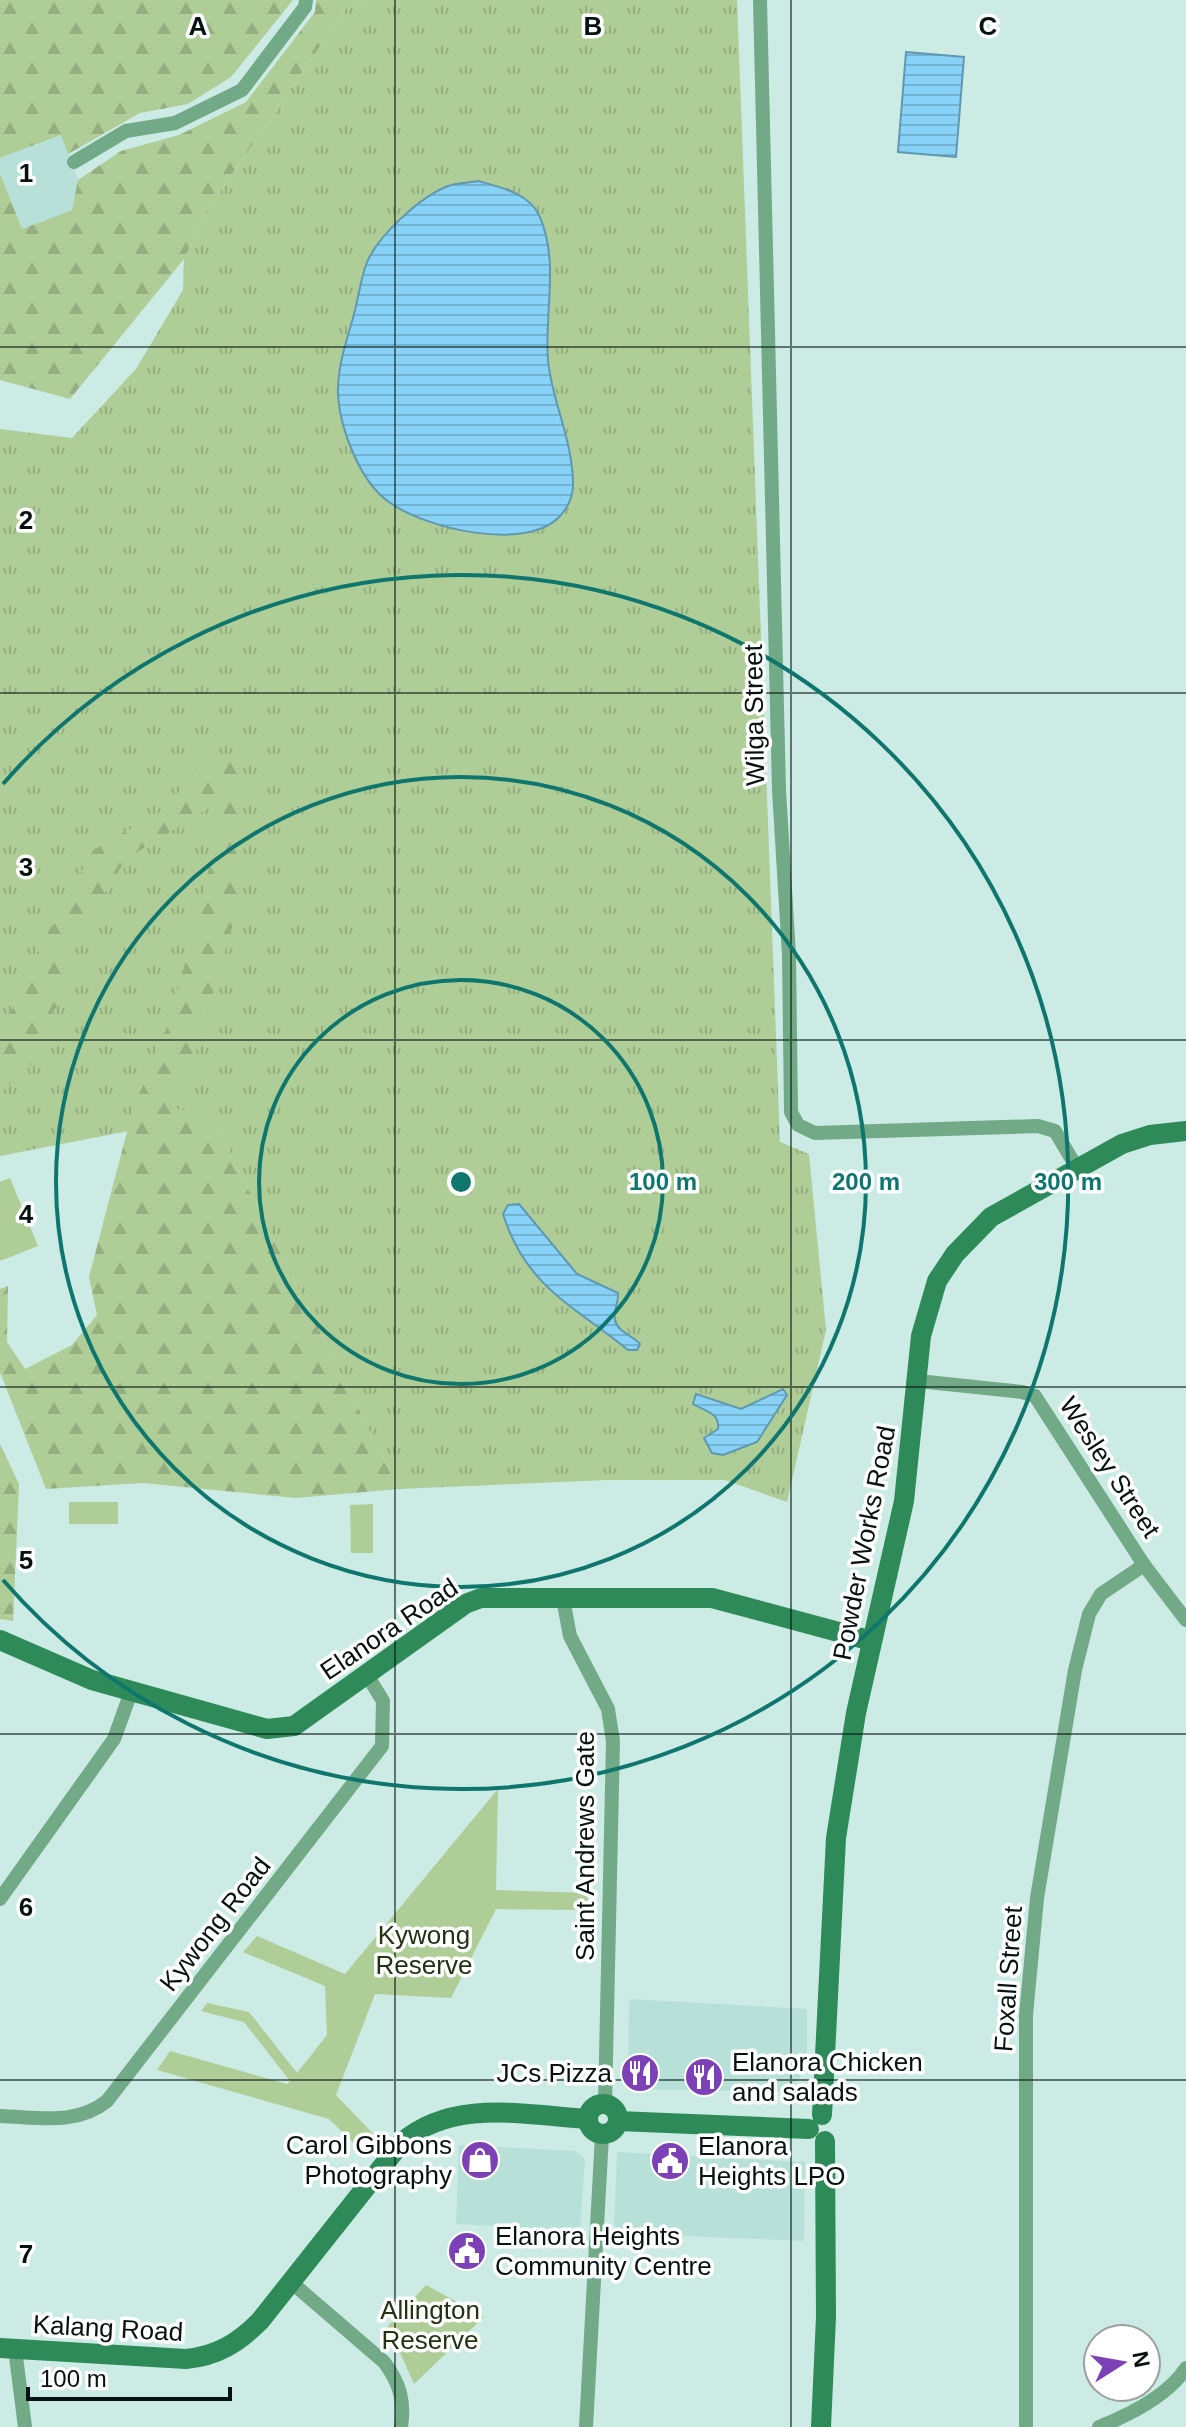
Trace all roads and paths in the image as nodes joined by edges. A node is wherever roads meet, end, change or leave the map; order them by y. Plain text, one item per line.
1 (306, 0) edge
2 (760, 0) edge
3 (74, 162) dead end
4 (1186, 1131) edge
5 (1077, 1168) junction
6 (918, 1381) junction
7 (1144, 1565) junction
8 (563, 1599) junction
9 (1186, 1620) edge
10 (0, 1640) edge
11 (872, 1641) junction
12 (367, 1675) junction
13 (131, 1692) junction
14 (0, 1899) edge
15 (0, 2116) edge
16 (609, 2120) junction
17 (819, 2128) junction
18 (291, 2282) junction
19 (8, 2348) edge
20 (1186, 2368) edge
21 (25, 2427) edge
22 (401, 2427) edge
23 (586, 2427) edge
24 (821, 2427) edge
25 (1026, 2427) edge
26 (1099, 2427) edge

1 - 3 street
2 - 5 street, Wilga Street
4 - 5 street, Powder Works Road
5 - 6 street, Powder Works Road
6 - 7 street, Wesley Street
6 - 11 street, Powder Works Road
7 - 9 street, Wesley Street
7 - 25 street, Foxall Street
8 - 11 street, Elanora Road
8 - 12 street, Elanora Road
8 - 16 street, Saint Andrews Gate
10 - 13 street, Elanora Road
11 - 17 street, Powder Works Road
12 - 13 street, Elanora Road
12 - 15 street, Kywong Road
13 - 14 street
16 - 17 street
16 - 18 street, Kalang Road
16 - 23 street, Saint Andrews Gate
17 - 24 street, Powder Works Road
18 - 19 street, Kalang Road
18 - 22 street
19 - 21 street
20 - 26 street

